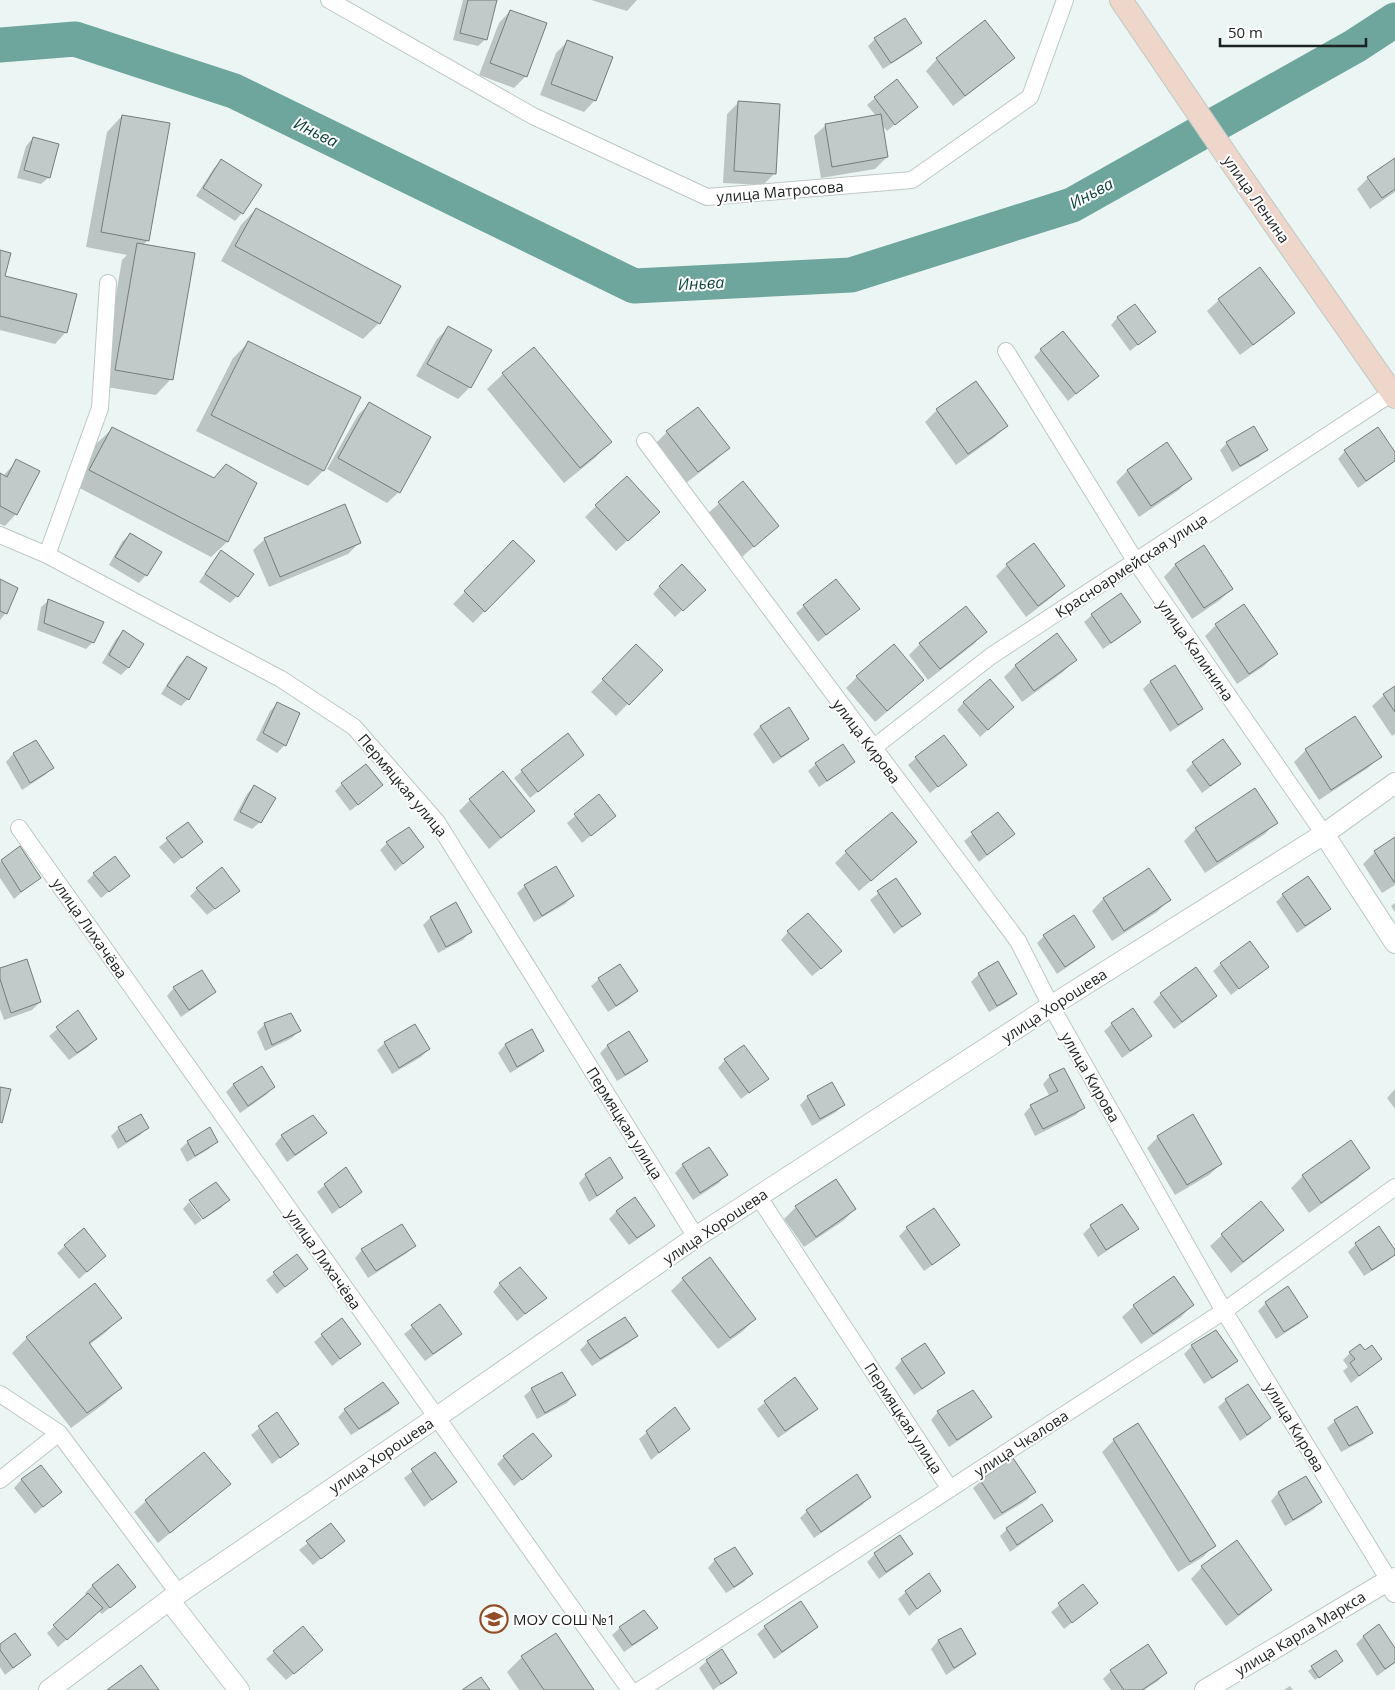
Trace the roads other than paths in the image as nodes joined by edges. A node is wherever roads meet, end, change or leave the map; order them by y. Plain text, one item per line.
1 (329, 0) edge
2 (1065, 0) edge
3 (1121, 0) edge
4 (108, 283) dead end
5 (1006, 351) dead end
6 (1394, 393) edge
7 (646, 441) dead end
8 (0, 535) edge
9 (47, 555) junction
10 (1136, 562) junction
11 (873, 748) junction
12 (1395, 783) edge
13 (19, 828) dead end
14 (1324, 834) junction
15 (1395, 943) edge
16 (1051, 1006) junction
17 (1395, 1186) edge
18 (758, 1196) junction
19 (696, 1237) junction
20 (1224, 1311) junction
21 (0, 1394) edge
22 (437, 1417) junction
23 (59, 1433) junction
24 (0, 1480) edge
25 (950, 1489) junction
26 (1393, 1583) edge
27 (174, 1597) junction
28 (49, 1690) edge
29 (239, 1690) edge
30 (630, 1690) edge
31 (640, 1690) edge
32 (1205, 1690) edge

1 - 2 street, улица Матросова
3 - 6 main road, улица Ленина
4 - 9 street
5 - 10 street, улица Калинина
6 - 10 street, Красноармейская улица
7 - 11 street, улица Кирова
8 - 9 street, Пермяцкая улица
9 - 19 street, Пермяцкая улица
10 - 11 street, Красноармейская улица
10 - 14 street, улица Калинина
11 - 16 street, улица Кирова
12 - 14 street, улица Хорошева
13 - 22 street, улица Лихачёва
14 - 15 street, улица Калинина
14 - 16 street, улица Хорошева
16 - 18 street, улица Хорошева
16 - 20 street, улица Кирова
17 - 20 street, улица Чкалова
18 - 19 street, улица Хорошева
18 - 25 street, Пермяцкая улица
19 - 22 street, улица Хорошева
20 - 25 street, улица Чкалова
20 - 26 street, улица Кирова
21 - 23 street
22 - 27 street, улица Хорошева
22 - 30 street, улица Лихачёва
23 - 24 street
23 - 27 street
25 - 31 street, улица Чкалова
26 - 32 street, улица Карла Маркса
27 - 28 street, улица Хорошева
27 - 29 street

